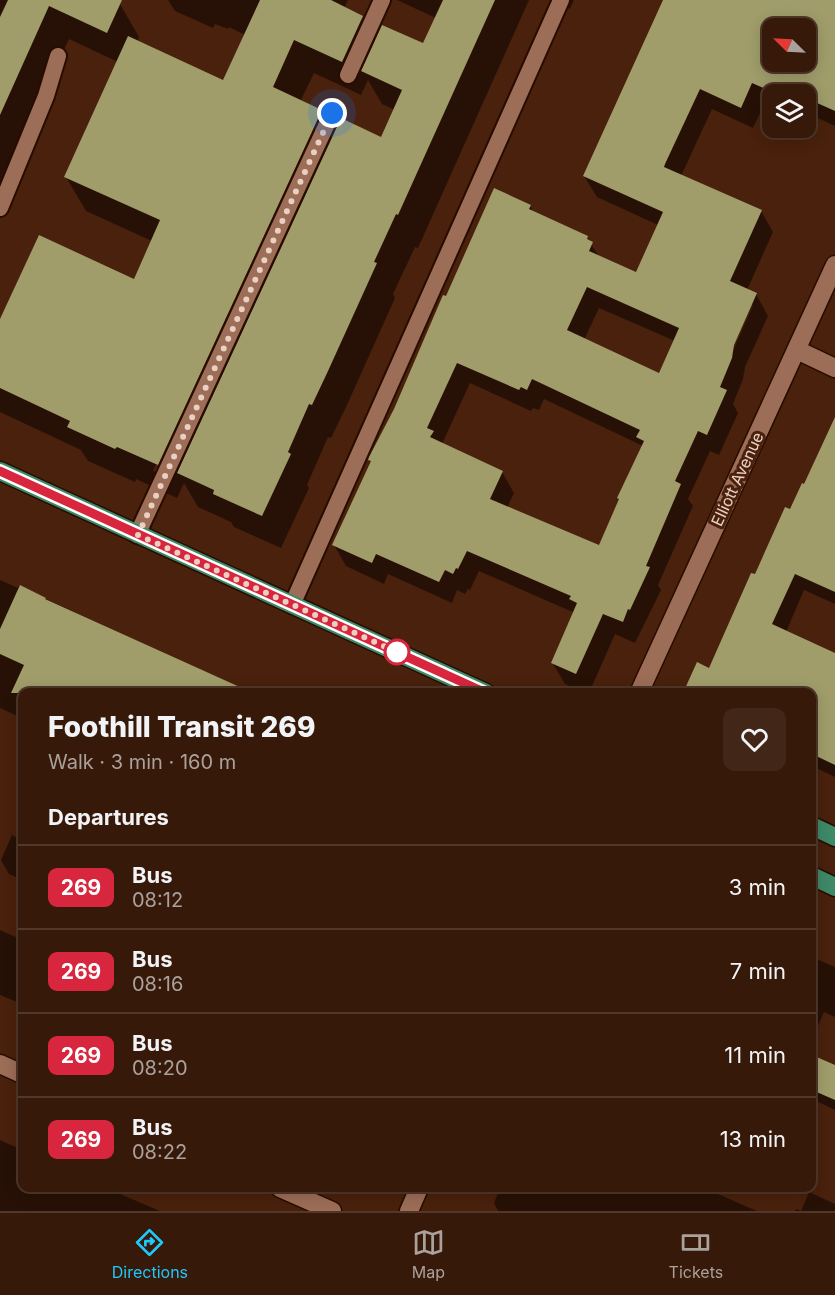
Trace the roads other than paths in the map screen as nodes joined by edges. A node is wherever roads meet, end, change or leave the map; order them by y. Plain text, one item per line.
1 (382, 0) edge
2 (561, 0) edge
3 (58, 56) dead end
4 (348, 75) dead end
5 (332, 113) dead end
6 (0, 208) edge
7 (835, 265) edge
8 (797, 350) junction
9 (835, 368) edge
10 (0, 471) edge
11 (138, 535) junction
12 (292, 604) junction
13 (475, 688) edge
14 (641, 688) edge
15 (816, 828) edge
16 (835, 837) edge
17 (816, 878) edge
18 (835, 887) edge
19 (0, 1064) edge
20 (18, 1072) edge
21 (289, 1192) edge
22 (417, 1192) edge
23 (332, 1211) edge
24 (409, 1211) edge

1 - 4 lane
2 - 12 lane
3 - 6 lane
5 - 11 lane
7 - 8 street, Elliott Avenue
8 - 9 street
8 - 14 street, Elliott Avenue
10 - 11 main road
11 - 12 main road
12 - 13 main road
15 - 16 main road
17 - 18 main road
19 - 20 street
21 - 23 street
22 - 24 street

